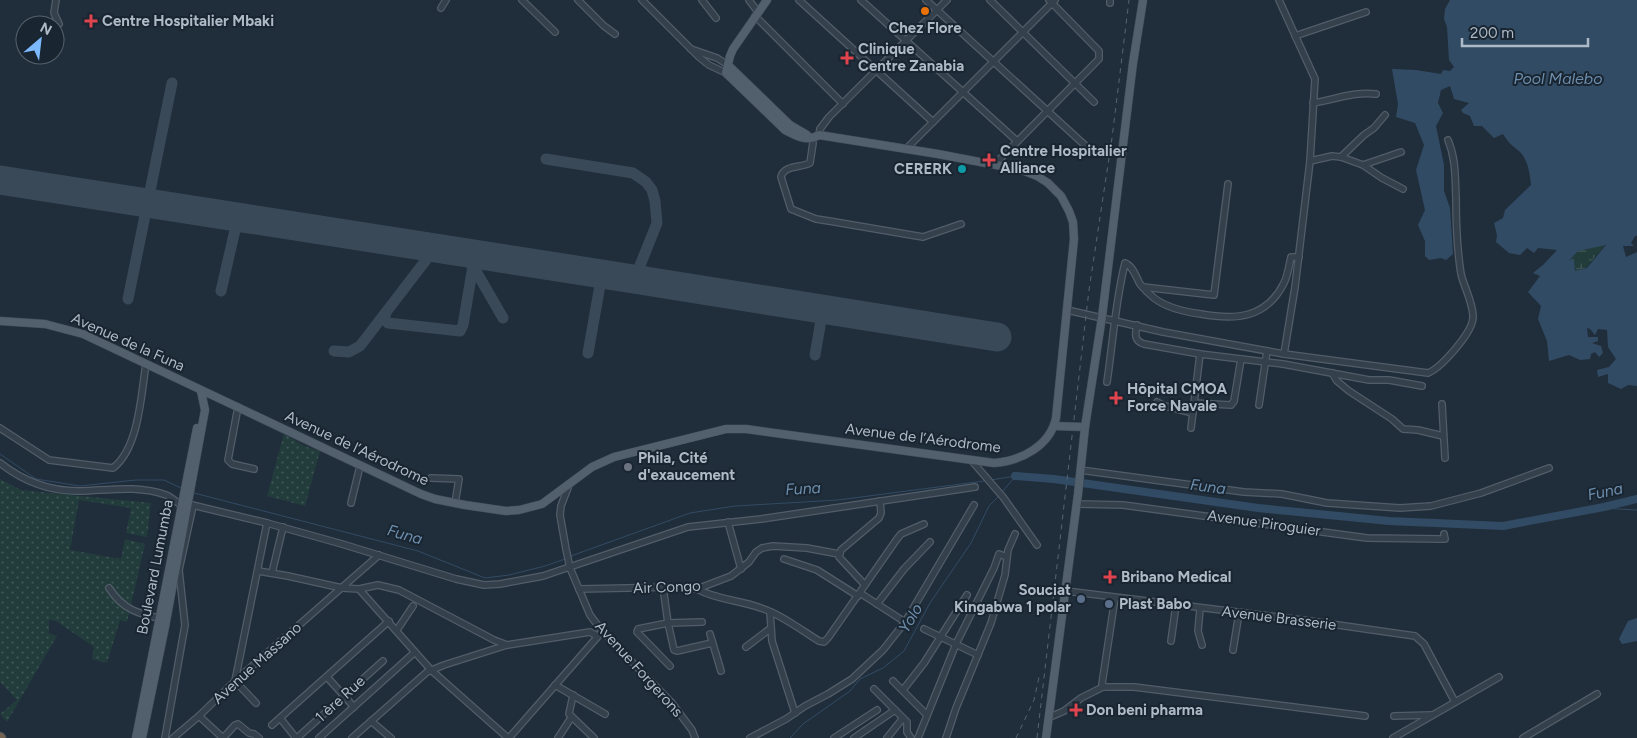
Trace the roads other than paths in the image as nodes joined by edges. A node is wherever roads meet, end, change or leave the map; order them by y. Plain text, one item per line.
1 (56, 0) edge
2 (446, 0) edge
3 (522, 0) edge
4 (578, 0) edge
5 (642, 0) edge
6 (702, 0) edge
7 (749, 0) edge
8 (767, 0) edge
9 (799, 0) edge
10 (861, 0) edge
11 (926, 0) edge
12 (947, 0) edge
13 (990, 0) edge
14 (1143, 0) edge
15 (1280, 0) edge
16 (1052, 1) edge
17 (441, 8) dead end
18 (937, 10) junction
19 (1366, 12) dead end
20 (756, 14) junction
21 (55, 15) edge
22 (716, 18) dead end
23 (555, 32) dead end
24 (1023, 32) junction
25 (615, 34) dead end
26 (1295, 36) junction
27 (906, 41) junction
28 (689, 48) junction
29 (993, 62) junction
30 (727, 69) junction
31 (877, 70) junction
32 (1075, 83) junction
33 (963, 91) junction
34 (1376, 94) dead end
35 (1094, 102) dead end
36 (1313, 103) junction
37 (843, 104) junction
38 (1047, 110) junction
39 (1385, 115) dead end
40 (933, 122) junction
41 (814, 137) junction
42 (1448, 140) dead end
43 (1017, 141) junction
44 (1088, 148) dead end
45 (906, 149) junction
46 (1400, 152) dead end
47 (1342, 157) junction
48 (1310, 161) junction
49 (995, 164) junction
50 (1363, 164) junction
51 (1228, 184) dead end
52 (1403, 189) dead end
53 (961, 224) dead end
54 (1298, 257) junction
55 (1143, 288) junction
56 (1067, 310) junction
57 (1102, 317) junction
58 (1114, 320) junction
59 (0, 321) edge
60 (1137, 325) junction
61 (1267, 351) junction
62 (1200, 354) junction
63 (1284, 354) junction
64 (1241, 359) junction
65 (1265, 362) junction
66 (146, 364) junction
67 (1332, 373) junction
68 (1107, 382) dead end
69 (1422, 386) dead end
70 (198, 389) junction
71 (216, 398) junction
72 (1157, 402) dead end
73 (1194, 403) junction
74 (1442, 404) dead end
75 (1259, 405) dead end
76 (238, 407) junction
77 (203, 408) junction
78 (1193, 413) junction
79 (1054, 426) junction
80 (1085, 427) junction
81 (0, 428) edge
82 (1192, 428) dead end
83 (1443, 436) junction
84 (1445, 458) dead end
85 (971, 460) junction
86 (0, 463) edge
87 (360, 466) junction
88 (1549, 468) dead end
89 (254, 469) dead end
90 (1079, 474) junction
91 (431, 478) dead end
92 (569, 485) junction
93 (975, 487) dead end
94 (880, 501) junction
95 (187, 503) junction
96 (351, 503) dead end
97 (455, 503) junction
98 (1077, 504) junction
99 (974, 506) dead end
100 (728, 522) junction
101 (267, 523) junction
102 (924, 524) dead end
103 (283, 528) junction
104 (1015, 534) dead end
105 (1444, 534) dead end
106 (930, 542) dead end
107 (1037, 545) dead end
108 (839, 554) junction
109 (379, 555) junction
110 (1007, 557) junction
111 (784, 559) dead end
112 (569, 566) junction
113 (741, 569) junction
114 (258, 571) junction
115 (272, 574) junction
116 (865, 585) junction
117 (109, 588) dead end
118 (342, 588) junction
119 (664, 588) junction
120 (697, 588) junction
121 (359, 589) junction
122 (579, 589) junction
123 (1066, 591) junction
124 (859, 594) junction
125 (967, 595) dead end
126 (1115, 598) junction
127 (877, 604) junction
128 (1176, 605) junction
129 (413, 606) dead end
130 (1200, 608) junction
131 (770, 612) junction
132 (1239, 613) junction
133 (162, 619) junction
134 (389, 621) junction
135 (702, 622) dead end
136 (905, 622) junction
137 (668, 623) junction
138 (771, 628) junction
139 (924, 628) dead end
140 (397, 630) junction
141 (602, 631) junction
142 (710, 634) dead end
143 (597, 636) junction
144 (941, 637) junction
145 (1171, 641) dead end
146 (712, 643) junction
147 (507, 644) junction
148 (956, 644) junction
149 (1202, 645) dead end
150 (746, 647) dead end
151 (1233, 650) dead end
152 (415, 652) junction
153 (978, 655) junction
154 (384, 661) dead end
155 (670, 666) dead end
156 (431, 670) junction
157 (721, 671) dead end
158 (327, 677) junction
159 (1499, 677) dead end
160 (235, 681) junction
161 (893, 681) dead end
162 (555, 684) junction
163 (1103, 687) junction
164 (874, 689) dead end
165 (903, 690) junction
166 (1597, 694) dead end
167 (573, 695) junction
168 (344, 696) junction
169 (1455, 702) junction
170 (256, 703) dead end
171 (354, 707) junction
172 (877, 710) dead end
173 (895, 710) junction
174 (795, 713) junction
175 (605, 714) dead end
176 (927, 715) junction
177 (1433, 715) junction
178 (199, 716) junction
179 (1365, 716) dead end
180 (1394, 716) dead end
181 (1050, 717) junction
182 (280, 718) junction
183 (571, 718) junction
184 (903, 718) junction
185 (371, 721) junction
186 (272, 725) dead end
187 (136, 738) edge
188 (142, 738) edge
189 (164, 738) edge
190 (173, 738) edge
191 (223, 738) edge
192 (259, 738) edge
193 (296, 738) edge
194 (319, 738) edge
195 (352, 738) edge
196 (391, 738) edge
197 (508, 738) edge
198 (558, 738) edge
199 (594, 738) edge
200 (695, 738) edge
201 (750, 738) edge
202 (834, 738) edge
203 (854, 738) edge
204 (887, 738) edge
205 (911, 738) edge
206 (918, 738) edge
207 (946, 738) edge
208 (1046, 738) edge
209 (1393, 738) edge
210 (1523, 738) edge

1 - 21 street
2 - 17 street
3 - 23 street
4 - 25 street
5 - 28 street
6 - 22 street
7 - 20 street
8 - 20 main road
9 - 31 street
10 - 27 street
11 - 18 street
12 - 18 street
13 - 24 street
14 - 57 main road
15 - 26 street
16 - 24 street
16 - 32 street
18 - 27 street
18 - 29 street
19 - 26 street
20 - 30 main road
20 - 37 street
24 - 29 street
24 - 32 street
26 - 36 street
27 - 31 street
27 - 33 street
28 - 30 street
28 - 30 street
29 - 33 street
29 - 38 street
30 - 41 main road
31 - 37 street
31 - 40 street
32 - 35 street
32 - 38 street
33 - 40 street
33 - 43 street
34 - 36 street
36 - 48 street
37 - 41 street
38 - 43 street
38 - 44 street
39 - 47 street
40 - 45 street
41 - 45 main road
41 - 53 street
42 - 63 street
43 - 49 street
45 - 49 main road
46 - 50 street
47 - 48 street
47 - 50 street
48 - 54 street
49 - 56 main road
50 - 52 street
51 - 55 street
54 - 55 street
54 - 63 street
55 - 58 street
56 - 57 street
56 - 79 main road
57 - 58 street
57 - 80 main road
58 - 60 street
58 - 68 street
59 - 66 main road, Avenue de la Funa
60 - 61 street
60 - 62 street
61 - 63 street
61 - 65 street
62 - 64 street
62 - 73 street
64 - 65 street
64 - 73 street
65 - 67 street
65 - 75 street
66 - 70 main road, Avenue de la Funa
66 - 81 street
67 - 69 street
67 - 83 street
70 - 71 main road, Avenue de la Funa
70 - 77 main road, Boulevard Lumumba
71 - 76 main road, Avenue de l’Aérodrome
71 - 77 main road
72 - 78 street
73 - 78 street
74 - 83 street
76 - 87 main road, Avenue de l’Aérodrome
76 - 89 street
77 - 95 main road, Boulevard Lumumba
78 - 82 street
79 - 80 main road
79 - 85 main road, Avenue de l’Aérodrome
80 - 90 main road
83 - 84 street
85 - 92 main road, Avenue de l’Aérodrome
85 - 107 street
86 - 95 street
87 - 96 street
87 - 97 main road, Avenue de l’Aérodrome
88 - 90 street
90 - 98 main road
91 - 97 street
92 - 97 main road, Avenue de l’Aérodrome
92 - 112 street, Avenue Forgerons
93 - 94 street
94 - 100 street
94 - 108 street
95 - 101 street
95 - 133 main road, Boulevard Lumumba
95 - 189 street
98 - 105 street, Avenue Piroguier
98 - 123 main road
99 - 136 street
100 - 112 street
100 - 113 street
101 - 103 street
101 - 114 street
102 - 116 street
103 - 109 street
103 - 115 street
104 - 110 street
106 - 127 street
108 - 113 street, Air Congo
108 - 116 street
109 - 112 street
109 - 118 street, Avenue Massano
110 - 148 street
110 - 153 street
111 - 124 street
112 - 122 street, Avenue Forgerons
113 - 120 street, Air Congo
114 - 115 street
114 - 160 street
115 - 118 street
116 - 124 street
117 - 133 street
118 - 121 street
118 - 160 street, Avenue Massano
119 - 120 street, Air Congo
119 - 122 street, Air Congo
119 - 137 street
120 - 131 street
121 - 134 street
121 - 147 street
122 - 141 street, Avenue Forgerons
123 - 126 street, Avenue Brasserie
123 - 181 main road
124 - 127 street
124 - 131 street
125 - 144 street
126 - 128 street, Avenue Brasserie
126 - 163 street
127 - 136 street
128 - 130 street, Avenue Brasserie
128 - 145 street
129 - 140 street
130 - 132 street, Avenue Brasserie
130 - 149 street
131 - 138 street
132 - 151 street
132 - 169 street, Avenue Brasserie
133 - 187 main road, Boulevard Lumumba
133 - 188 main road, Boulevard Lumumba
134 - 140 street
134 - 158 street
135 - 137 street
136 - 174 street
137 - 146 street
137 - 155 street
138 - 150 street
138 - 174 street
139 - 144 street
140 - 152 street
141 - 143 street
141 - 200 street, Avenue Forgerons
142 - 146 street
143 - 147 street
143 - 162 street
144 - 148 street
144 - 165 street
146 - 157 street
147 - 156 street
148 - 153 street
148 - 176 street
152 - 156 street
152 - 171 street
153 - 207 street
154 - 168 street, 1 ère Rue
156 - 185 street
156 - 197 street
158 - 168 street
158 - 182 street
159 - 169 street
160 - 170 street
160 - 178 street, Avenue Massano
161 - 165 street
162 - 167 street
162 - 197 street
163 - 179 street
163 - 181 street
164 - 173 street
165 - 176 street
166 - 210 street
167 - 175 street
167 - 183 street
168 - 171 street
168 - 193 street, 1 ère Rue
169 - 177 street
171 - 194 street
172 - 202 street
173 - 184 street
173 - 203 street
174 - 201 street
176 - 206 street
177 - 180 street
177 - 209 street
178 - 190 street, Avenue Massano
178 - 191 street
181 - 208 main road
182 - 186 street
182 - 193 street
183 - 198 street
183 - 199 street
184 - 204 street
184 - 205 street
185 - 195 street
185 - 196 street
191 - 192 street

